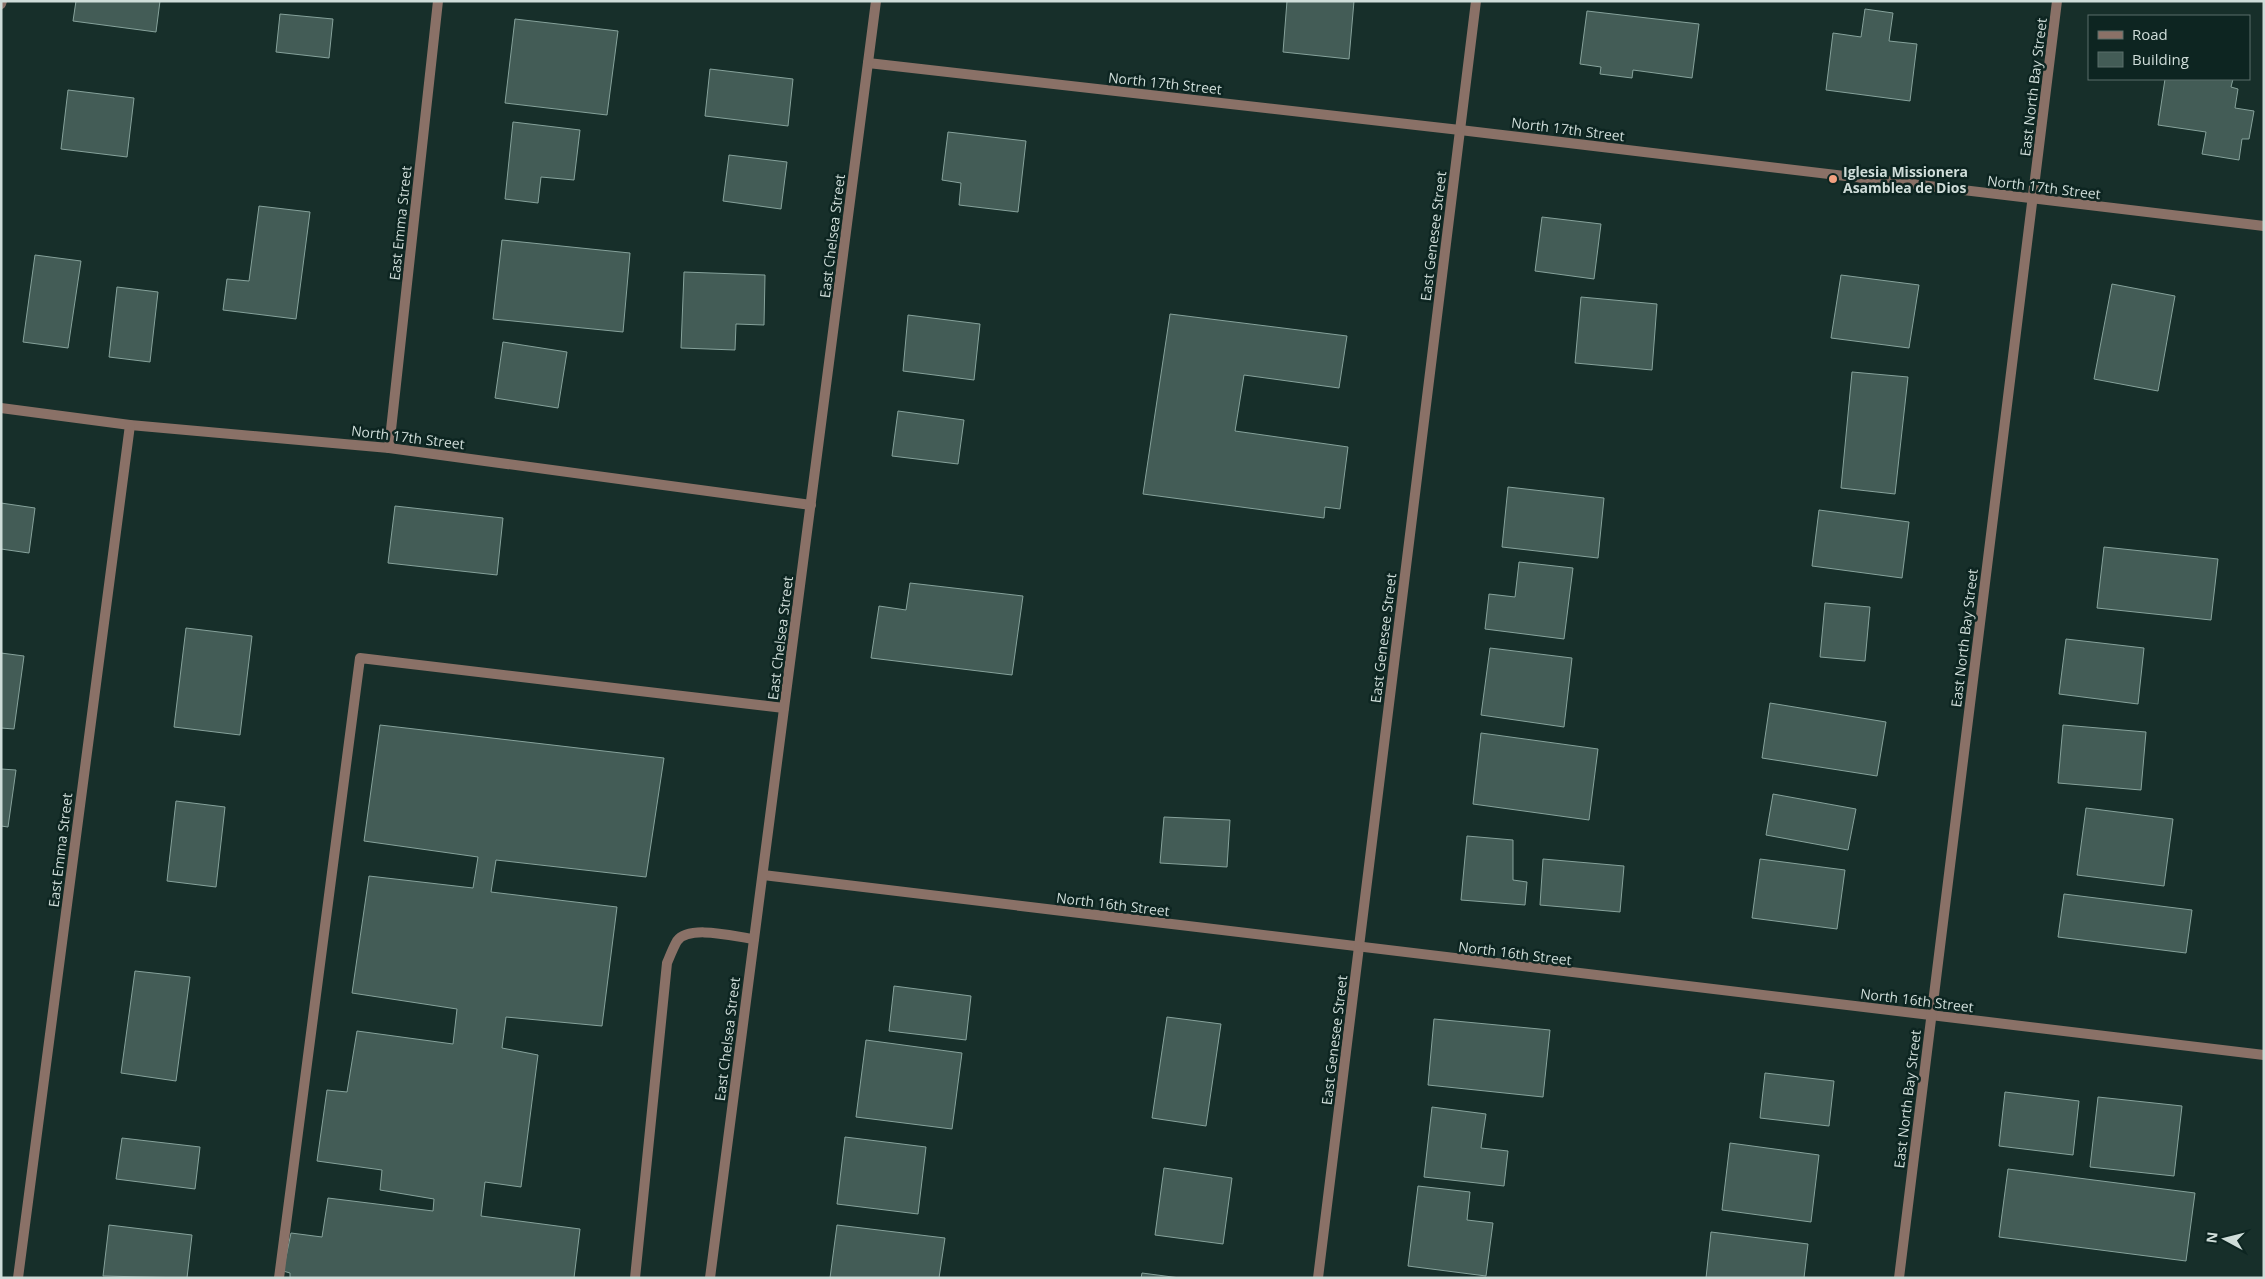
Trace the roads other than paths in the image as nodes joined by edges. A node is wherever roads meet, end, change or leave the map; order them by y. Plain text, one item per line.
1 (438, 1) edge
2 (876, 1) edge
3 (1476, 1) edge
4 (2057, 1) edge
5 (868, 63) junction
6 (1460, 130) junction
7 (2032, 199) junction
8 (2264, 226) edge
9 (1, 408) edge
10 (130, 425) junction
11 (389, 448) junction
12 (811, 504) junction
13 (784, 708) junction
14 (763, 875) junction
15 (754, 940) junction
16 (1359, 948) junction
17 (1932, 1015) junction
18 (2264, 1055) edge
19 (18, 1278) edge
20 (278, 1278) edge
21 (635, 1278) edge
22 (710, 1278) edge
23 (1318, 1278) edge
24 (1899, 1278) edge

1 - 11 street, East Emma Street
2 - 5 street, East Chelsea Street
3 - 6 street, East Genesee Street
4 - 7 street, East North Bay Street
5 - 6 street, North 17th Street
5 - 12 street, East Chelsea Street
6 - 7 street, North 17th Street
6 - 16 street, East Genesee Street
7 - 8 street, North 17th Street
7 - 17 street, East North Bay Street
9 - 10 street, North 17th Street
10 - 11 street, North 17th Street
10 - 19 street, East Emma Street
11 - 12 street, North 17th Street
12 - 13 street, East Chelsea Street
13 - 14 street, East Chelsea Street
13 - 20 street
14 - 15 street, East Chelsea Street
14 - 16 street, North 16th Street
15 - 21 street
15 - 22 street, East Chelsea Street
16 - 17 street, North 16th Street
16 - 23 street, East Genesee Street
17 - 18 street, North 16th Street
17 - 24 street, East North Bay Street

